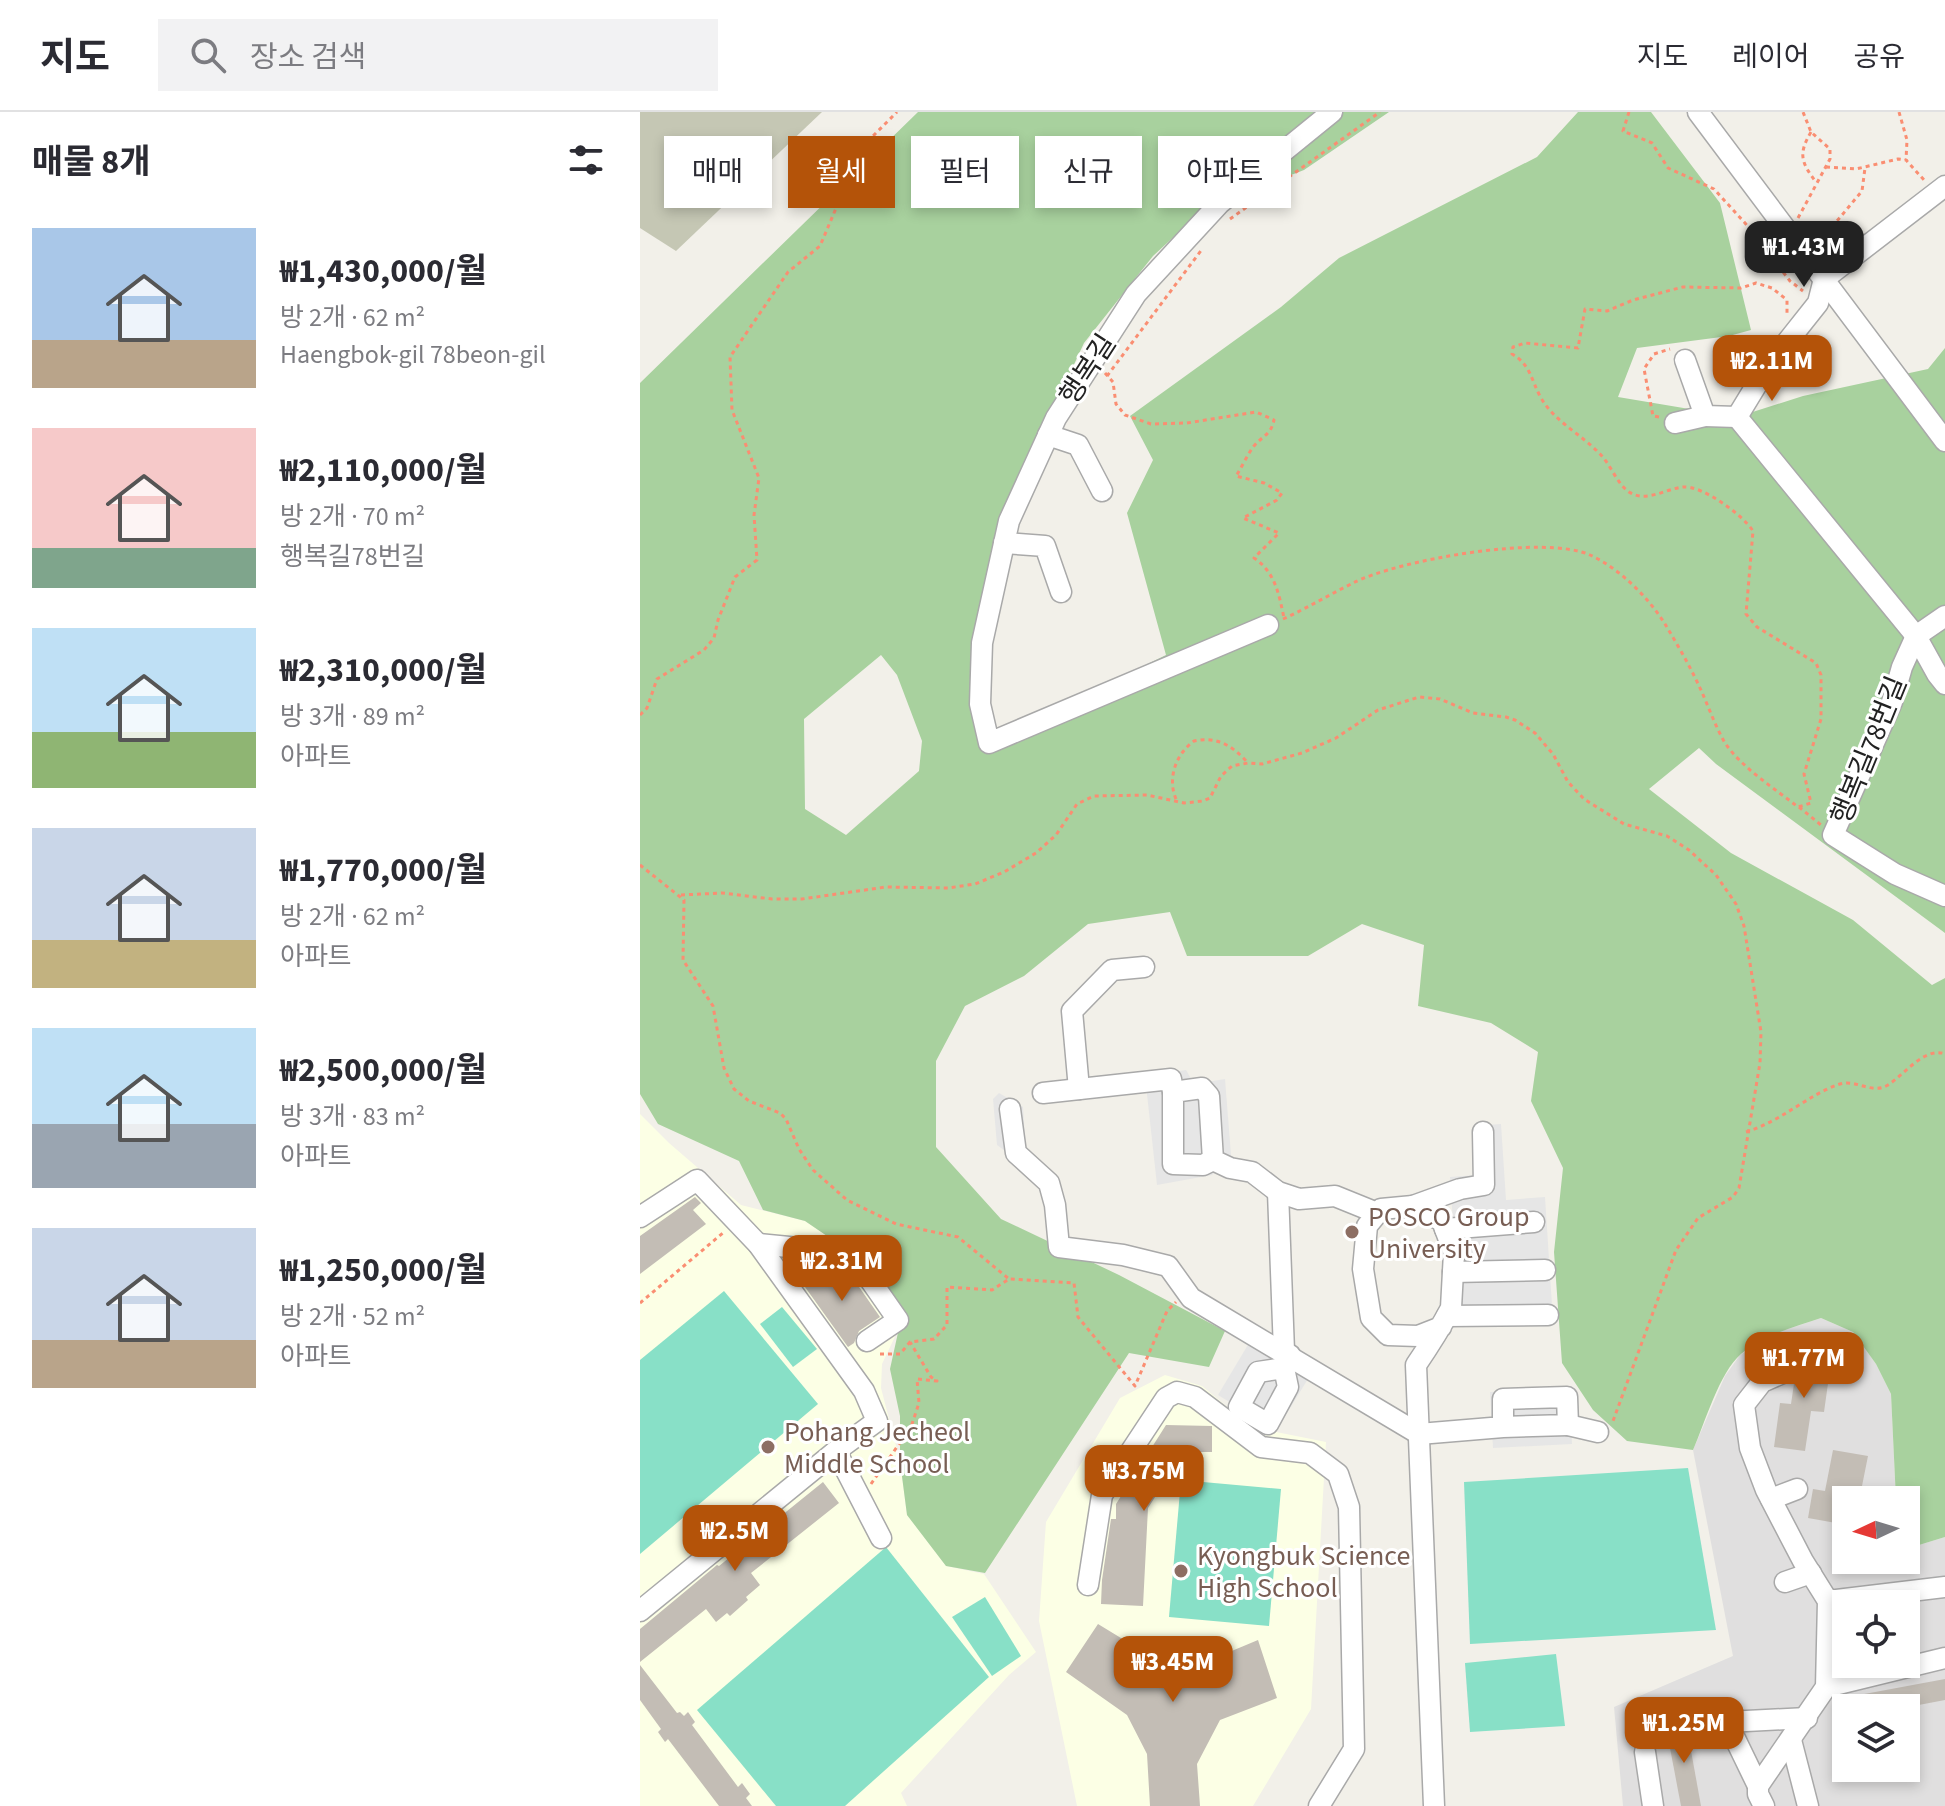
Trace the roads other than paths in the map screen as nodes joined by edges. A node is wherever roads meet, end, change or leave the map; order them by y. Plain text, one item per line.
1 (1332, 112) edge
2 (1698, 112) edge
3 (1940, 190) edge
4 (1824, 279) junction
5 (1685, 360) road end
6 (1705, 416) junction
7 (1737, 417) junction
8 (1675, 423) road end
9 (1048, 435) junction
10 (1945, 441) edge
11 (1102, 491) dead end
12 (1004, 543) junction
13 (1061, 592) dead end
14 (1945, 616) edge
15 (1268, 625) dead end
16 (1916, 636) junction
17 (1945, 684) edge
18 (1945, 896) edge
19 (1144, 967) dead end
20 (1079, 1089) junction
21 (1173, 1092) junction
22 (1043, 1093) dead end
23 (1010, 1109) dead end
24 (1483, 1132) dead end
25 (1213, 1160) junction
26 (1278, 1192) junction
27 (1413, 1206) junction
28 (1377, 1213) junction
29 (640, 1217) edge
30 (1534, 1222) dead end
31 (1445, 1229) junction
32 (758, 1244) junction
33 (1545, 1270) dead end
34 (1453, 1272) junction
35 (1548, 1315) dead end
36 (1444, 1321) junction
37 (1388, 1335) junction
38 (867, 1341) road end
39 (1286, 1358) junction
40 (1416, 1365) junction
41 (1785, 1372) dead end
42 (1598, 1432) road end
43 (1419, 1434) junction
44 (836, 1451) junction
45 (1797, 1489) dead end
46 (1771, 1499) junction
47 (881, 1538) dead end
48 (1811, 1573) junction
49 (1785, 1582) dead end
50 (1088, 1585) dead end
51 (1945, 1587) edge
52 (1828, 1601) junction
53 (640, 1611) edge
54 (1945, 1658) edge
55 (1826, 1687) junction
56 (1807, 1718) junction
57 (1791, 1740) junction
58 (1645, 1752) dead end
59 (1758, 1786) junction
60 (1319, 1806) edge
61 (1434, 1806) edge
62 (1653, 1806) edge
63 (1764, 1806) edge
64 (1808, 1806) edge

1 - 9 street, 행복길
2 - 4 street
3 - 4 street
4 - 7 street
4 - 10 street
5 - 6 street
6 - 7 street
6 - 8 street
7 - 16 street, 행복길78번길
9 - 11 street
9 - 12 street, 행복길
12 - 13 street
12 - 15 street, 행복길
14 - 16 street
16 - 17 street, 행복길78번길
16 - 18 street, 행복길78번길
19 - 20 street
20 - 21 street
20 - 22 street
21 - 25 street
21 - 25 street
23 - 39 street
24 - 27 street
25 - 26 street
26 - 28 street
26 - 39 street
27 - 28 street
27 - 31 street
28 - 37 street
29 - 32 street
30 - 31 street
31 - 34 street
32 - 38 street
32 - 44 street
33 - 34 street
34 - 36 street
35 - 36 street
36 - 37 street
36 - 40 street
37 - 40 street
39 - 43 street
40 - 43 street
41 - 46 street
42 - 43 street
43 - 61 street
44 - 47 street
44 - 53 street
45 - 46 street
46 - 48 street
48 - 49 street
48 - 52 street
50 - 60 street
51 - 52 street
52 - 55 street
54 - 55 street
55 - 56 street
56 - 57 street
56 - 59 street
57 - 59 street
57 - 64 street
58 - 62 street
59 - 63 street

